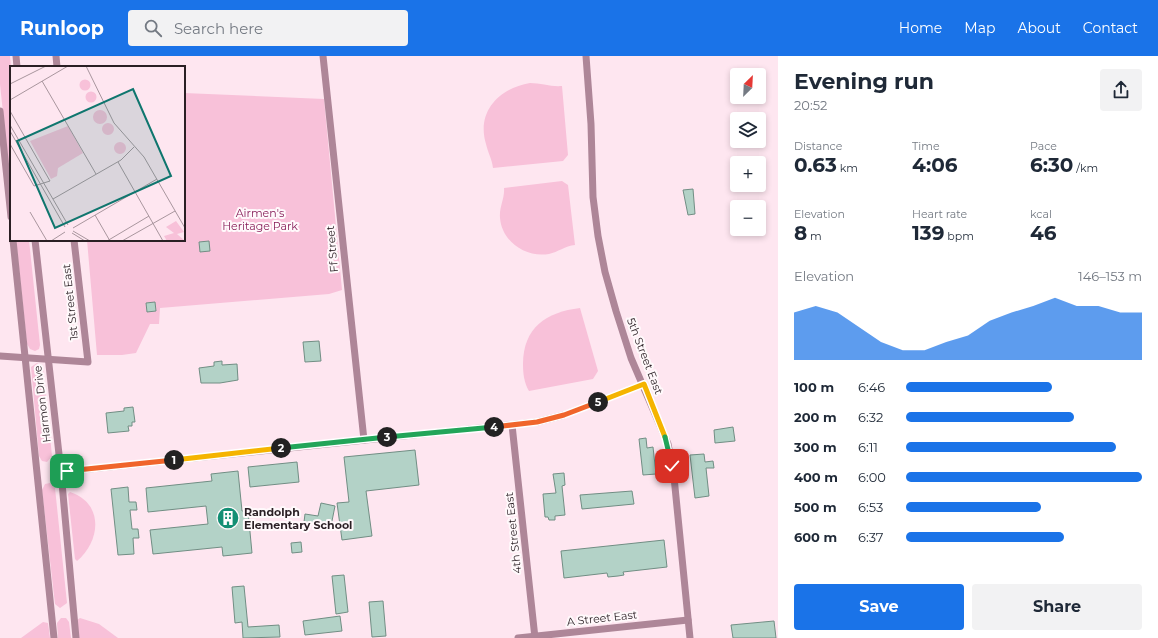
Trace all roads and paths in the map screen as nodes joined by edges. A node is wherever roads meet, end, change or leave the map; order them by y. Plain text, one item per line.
1 (16, 56) edge
2 (56, 56) edge
3 (323, 56) edge
4 (586, 56) edge
5 (17, 66) edge
6 (57, 66) edge
7 (0, 111) edge
8 (10, 207) edge
9 (13, 241) edge
10 (35, 241) edge
11 (74, 241) edge
12 (0, 356) edge
13 (26, 358) junction
14 (48, 359) junction
15 (644, 384) junction
16 (512, 425) junction
17 (364, 440) junction
18 (61, 472) junction
19 (688, 620) junction
20 (535, 637) edge
21 (54, 638) edge
22 (76, 638) edge
23 (518, 638) edge
24 (690, 638) edge

1 - 5 street
2 - 6 street
3 - 17 street, Ff Street
4 - 15 street, 5th Street East
7 - 8 street
9 - 13 street, Harmon Drive
10 - 14 street, Harmon Drive
11 - 14 street, 1st Street East
12 - 13 street
13 - 14 street
13 - 21 street, Harmon Drive
14 - 18 street, Harmon Drive
15 - 16 street
15 - 19 street, 5th Street East
16 - 17 street
16 - 20 street, 4th Street East
17 - 18 street
18 - 22 street, Harmon Drive
19 - 20 street, A Street East
19 - 24 street, 5th Street East
20 - 23 street, A Street East

